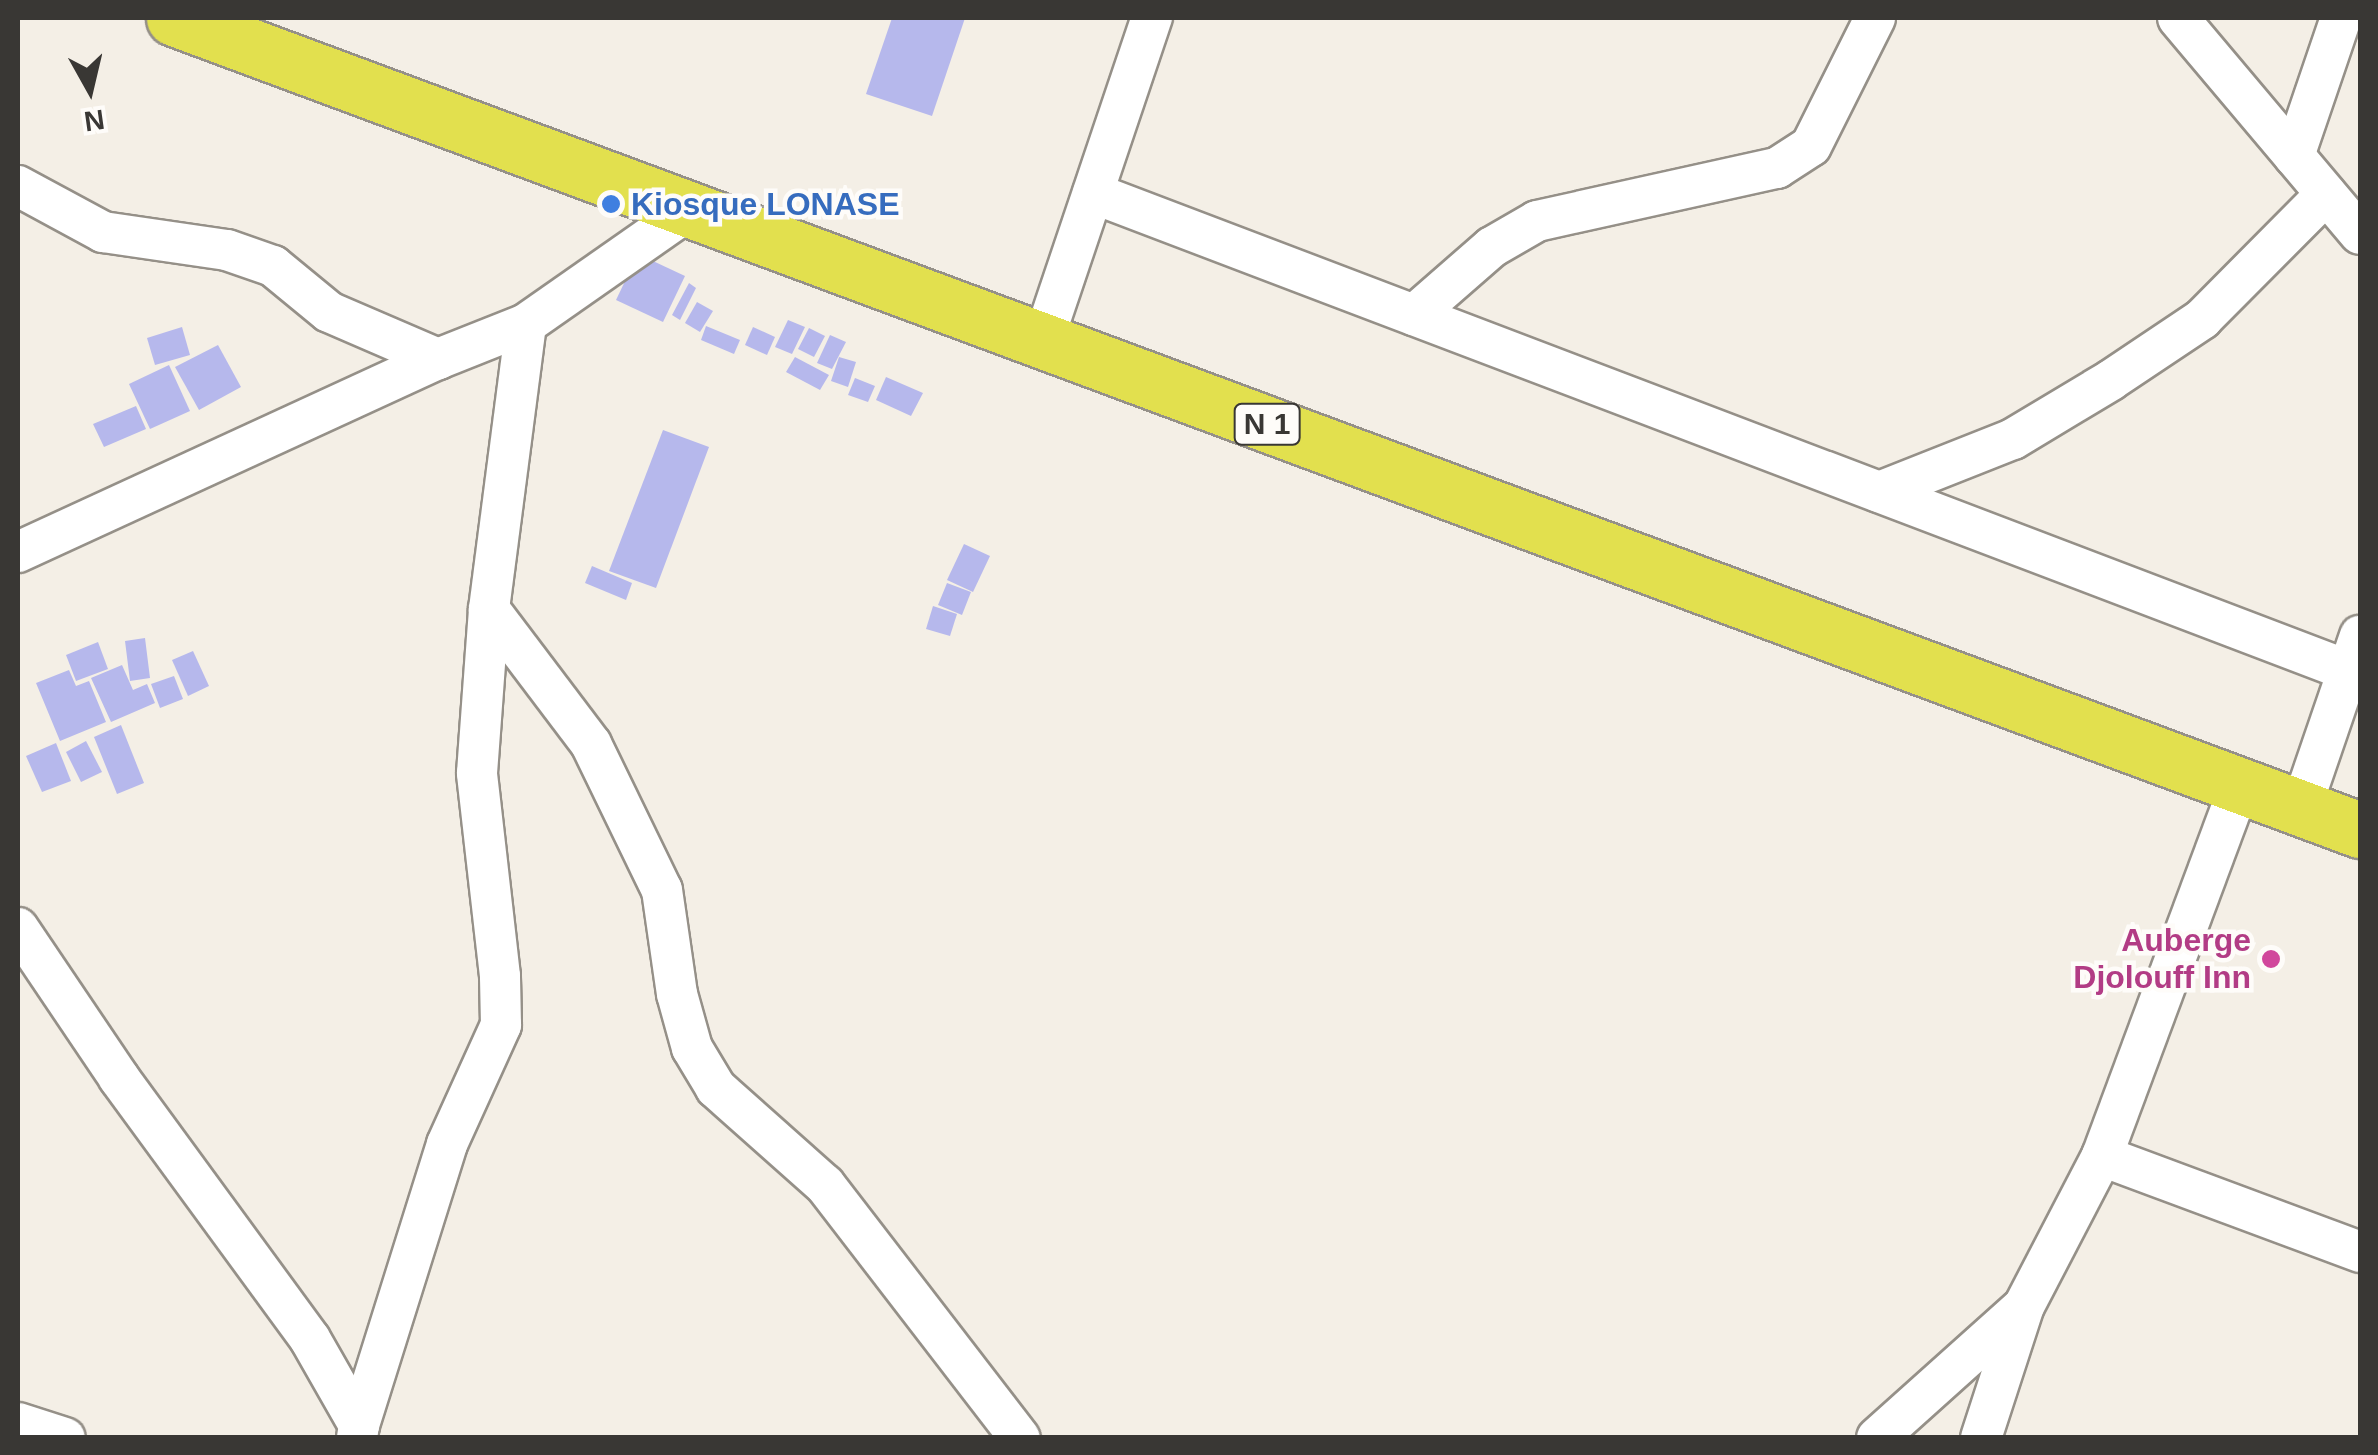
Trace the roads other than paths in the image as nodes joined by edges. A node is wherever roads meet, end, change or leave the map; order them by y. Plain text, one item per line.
1 (174, 18) edge
2 (1152, 18) edge
3 (1875, 18) edge
4 (2178, 18) edge
5 (2341, 18) edge
6 (2294, 156) junction
7 (18, 186) edge
8 (1093, 192) junction
9 (2326, 194) junction
10 (690, 209) junction
11 (2360, 234) edge
12 (1414, 315) junction
13 (526, 324) junction
14 (1043, 340) junction
15 (438, 360) junction
16 (1879, 492) junction
17 (18, 552) edge
18 (489, 609) junction
19 (2356, 661) edge
20 (2240, 785) junction
21 (2301, 808) junction
22 (2360, 830) edge
23 (18, 928) edge
24 (2102, 1156) junction
25 (2360, 1252) edge
26 (2024, 1306) junction
27 (18, 1424) edge
28 (358, 1431) edge
29 (65, 1438) edge
30 (1020, 1438) edge
31 (1877, 1438) edge
32 (1981, 1438) edge

1 - 10 highway, N 1
2 - 8 street
3 - 12 street
4 - 6 street
5 - 6 street
6 - 9 street
7 - 15 street
8 - 12 street
8 - 14 street
9 - 11 street
9 - 16 street
10 - 13 street
10 - 14 highway, N 1
12 - 16 street
13 - 15 street
13 - 18 street
14 - 20 highway, N 1
15 - 17 street
16 - 19 street
18 - 28 street
18 - 30 street
19 - 21 street
20 - 21 highway, N 1
20 - 24 street
21 - 22 highway, N 1
23 - 28 street
24 - 25 street
24 - 26 street
26 - 31 street
26 - 32 street
27 - 29 street

